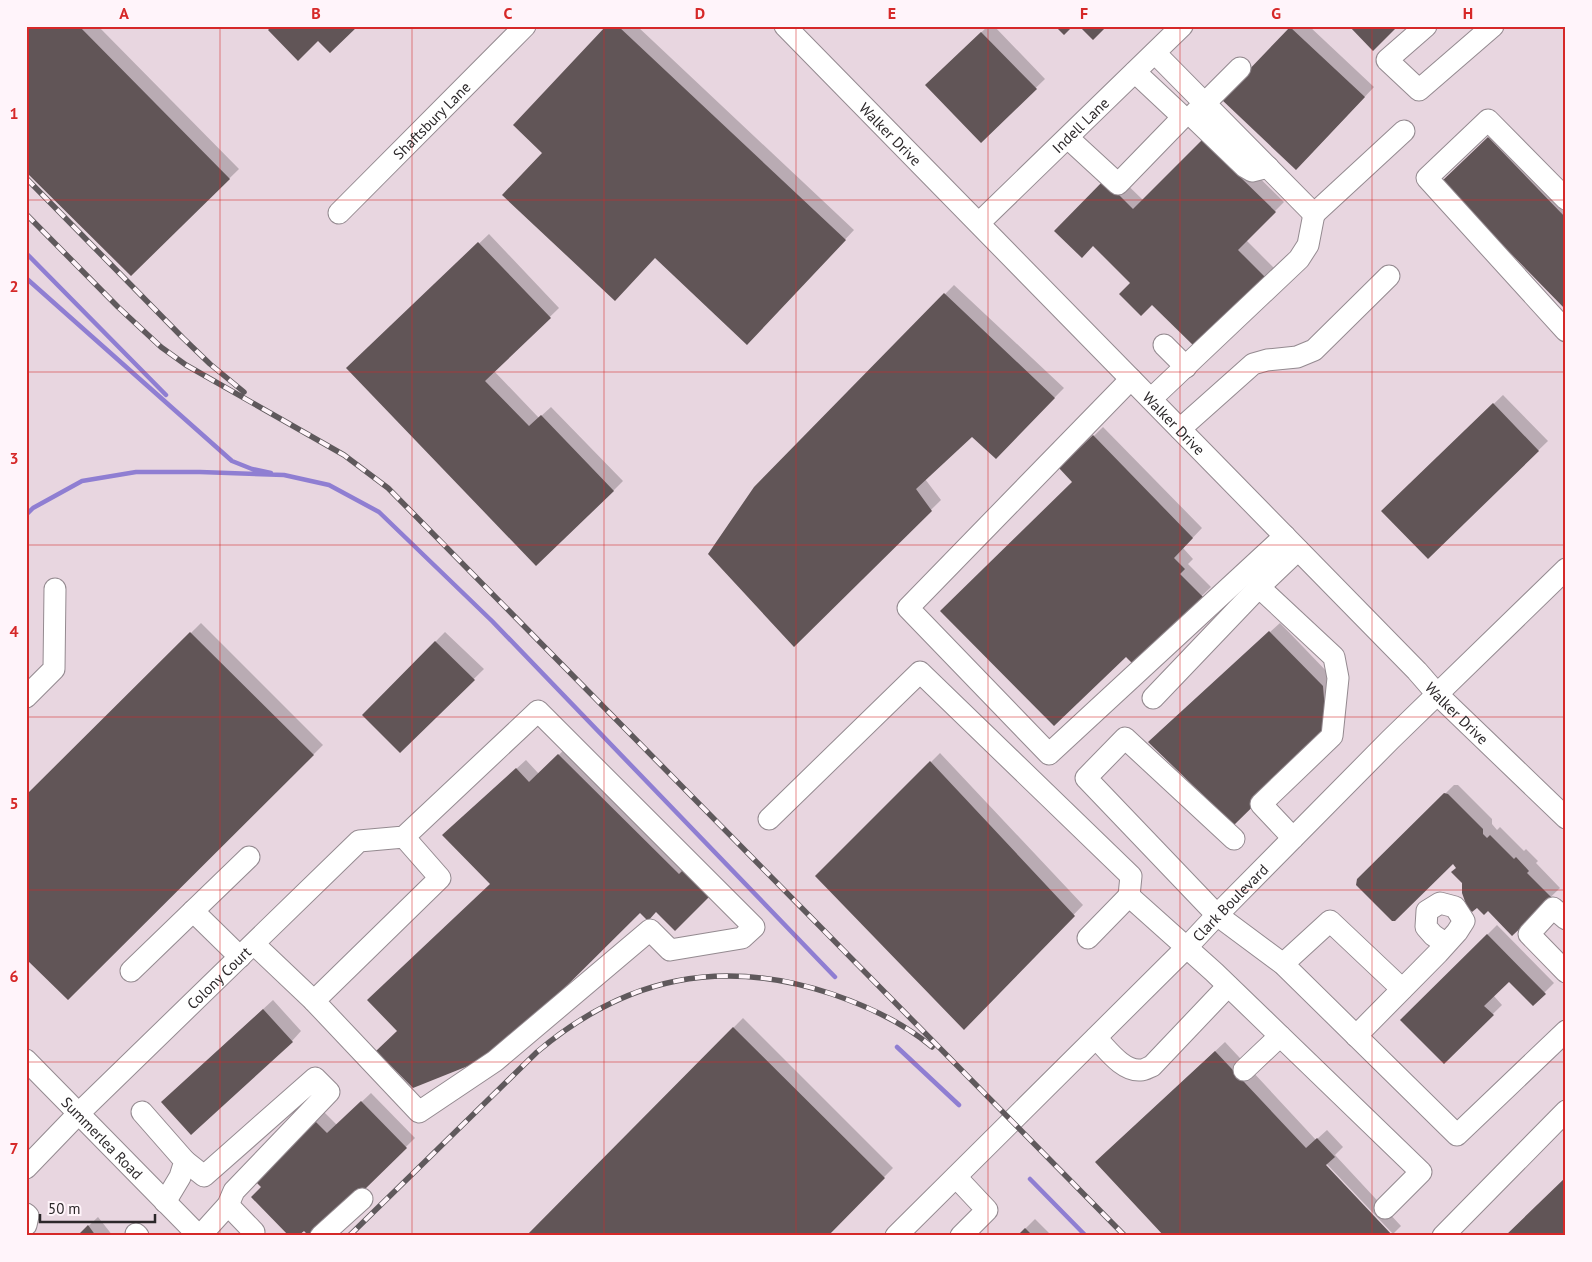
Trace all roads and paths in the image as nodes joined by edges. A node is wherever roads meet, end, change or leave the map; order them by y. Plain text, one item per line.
1 (524, 26) edge
2 (785, 26) edge
3 (1182, 26) edge
4 (1426, 26) edge
5 (1494, 26) edge
6 (1155, 53) junction
7 (1240, 68) dead end
8 (1135, 72) junction
9 (1194, 112) junction
10 (1404, 131) dead end
11 (1068, 138) junction
12 (1566, 199) edge
13 (338, 213) dead end
14 (1314, 214) junction
15 (978, 223) junction
16 (1389, 276) dead end
17 (1566, 331) edge
18 (1164, 345) dead end
19 (1186, 366) junction
20 (1131, 379) junction
21 (1151, 399) junction
22 (1180, 429) junction
23 (1291, 543) junction
24 (1566, 569) edge
25 (1259, 587) junction
26 (55, 588) dead end
27 (1437, 694) junction
28 (26, 697) edge
29 (1153, 698) dead end
30 (1566, 818) edge
31 (769, 819) dead end
32 (404, 836) junction
33 (1293, 838) junction
34 (1234, 839) dead end
35 (249, 857) dead end
36 (1129, 896) junction
37 (194, 911) junction
38 (1217, 915) junction
39 (1566, 919) edge
40 (1088, 938) dead end
41 (1446, 944) dead end
42 (1186, 948) junction
43 (247, 951) junction
44 (1283, 964) junction
45 (131, 971) dead end
46 (1566, 972) edge
47 (1228, 986) junction
48 (1402, 989) junction
49 (314, 1001) junction
50 (1566, 1031) edge
51 (1280, 1036) junction
52 (1356, 1036) junction
53 (1096, 1038) junction
54 (26, 1060) edge
55 (1244, 1070) dead end
56 (1566, 1111) edge
57 (142, 1112) dead end
58 (78, 1114) junction
59 (185, 1161) junction
60 (26, 1168) edge
61 (956, 1176) junction
62 (362, 1199) dead end
63 (165, 1202) junction
64 (228, 1205) junction
65 (1386, 1208) dead end
66 (26, 1214) edge
67 (26, 1225) edge
68 (254, 1232) dead end
69 (200, 1236) edge
70 (321, 1236) edge
71 (896, 1236) edge
72 (961, 1236) edge
73 (1442, 1236) edge

1 - 13 street, Shaftsbury Lane
2 - 15 street, Walker Drive
3 - 6 street, Indell Lane
4 - 5 street
6 - 8 street, Indell Lane
6 - 9 street
7 - 9 street
8 - 9 street
8 - 11 street, Indell Lane
9 - 11 street
9 - 14 street
10 - 14 street
11 - 15 street, Indell Lane
12 - 17 street
14 - 19 street
15 - 20 street, Walker Drive
16 - 22 street
18 - 19 street
19 - 21 street
20 - 21 street, Walker Drive
20 - 23 street
21 - 22 street, Walker Drive
22 - 23 street, Walker Drive
23 - 25 street
23 - 27 street, Walker Drive
24 - 27 street, Clark Boulevard
25 - 29 street
25 - 33 street
26 - 28 street
27 - 30 street, Walker Drive
27 - 33 street, Clark Boulevard
31 - 36 street
32 - 43 street, Colony Court
32 - 49 street
32 - 49 street
33 - 38 street, Clark Boulevard
34 - 38 street
35 - 37 street
36 - 40 street
36 - 42 street
37 - 43 street
37 - 45 street
38 - 42 street, Clark Boulevard
38 - 44 street
39 - 46 street
41 - 48 street
42 - 47 street
42 - 53 street, Clark Boulevard
43 - 49 street
43 - 58 street, Colony Court
44 - 48 street
44 - 52 street
47 - 51 street
47 - 53 street
48 - 52 street
50 - 52 street
51 - 55 street
51 - 65 street
53 - 61 street, Clark Boulevard
54 - 58 street, Summerlea Road
56 - 73 street
57 - 59 street
58 - 60 street, Colony Court
58 - 63 street, Summerlea Road
59 - 63 street
59 - 64 street
61 - 71 street, Clark Boulevard
61 - 72 street
62 - 70 street
63 - 69 street, Summerlea Road
64 - 68 street
64 - 69 street
66 - 67 street

